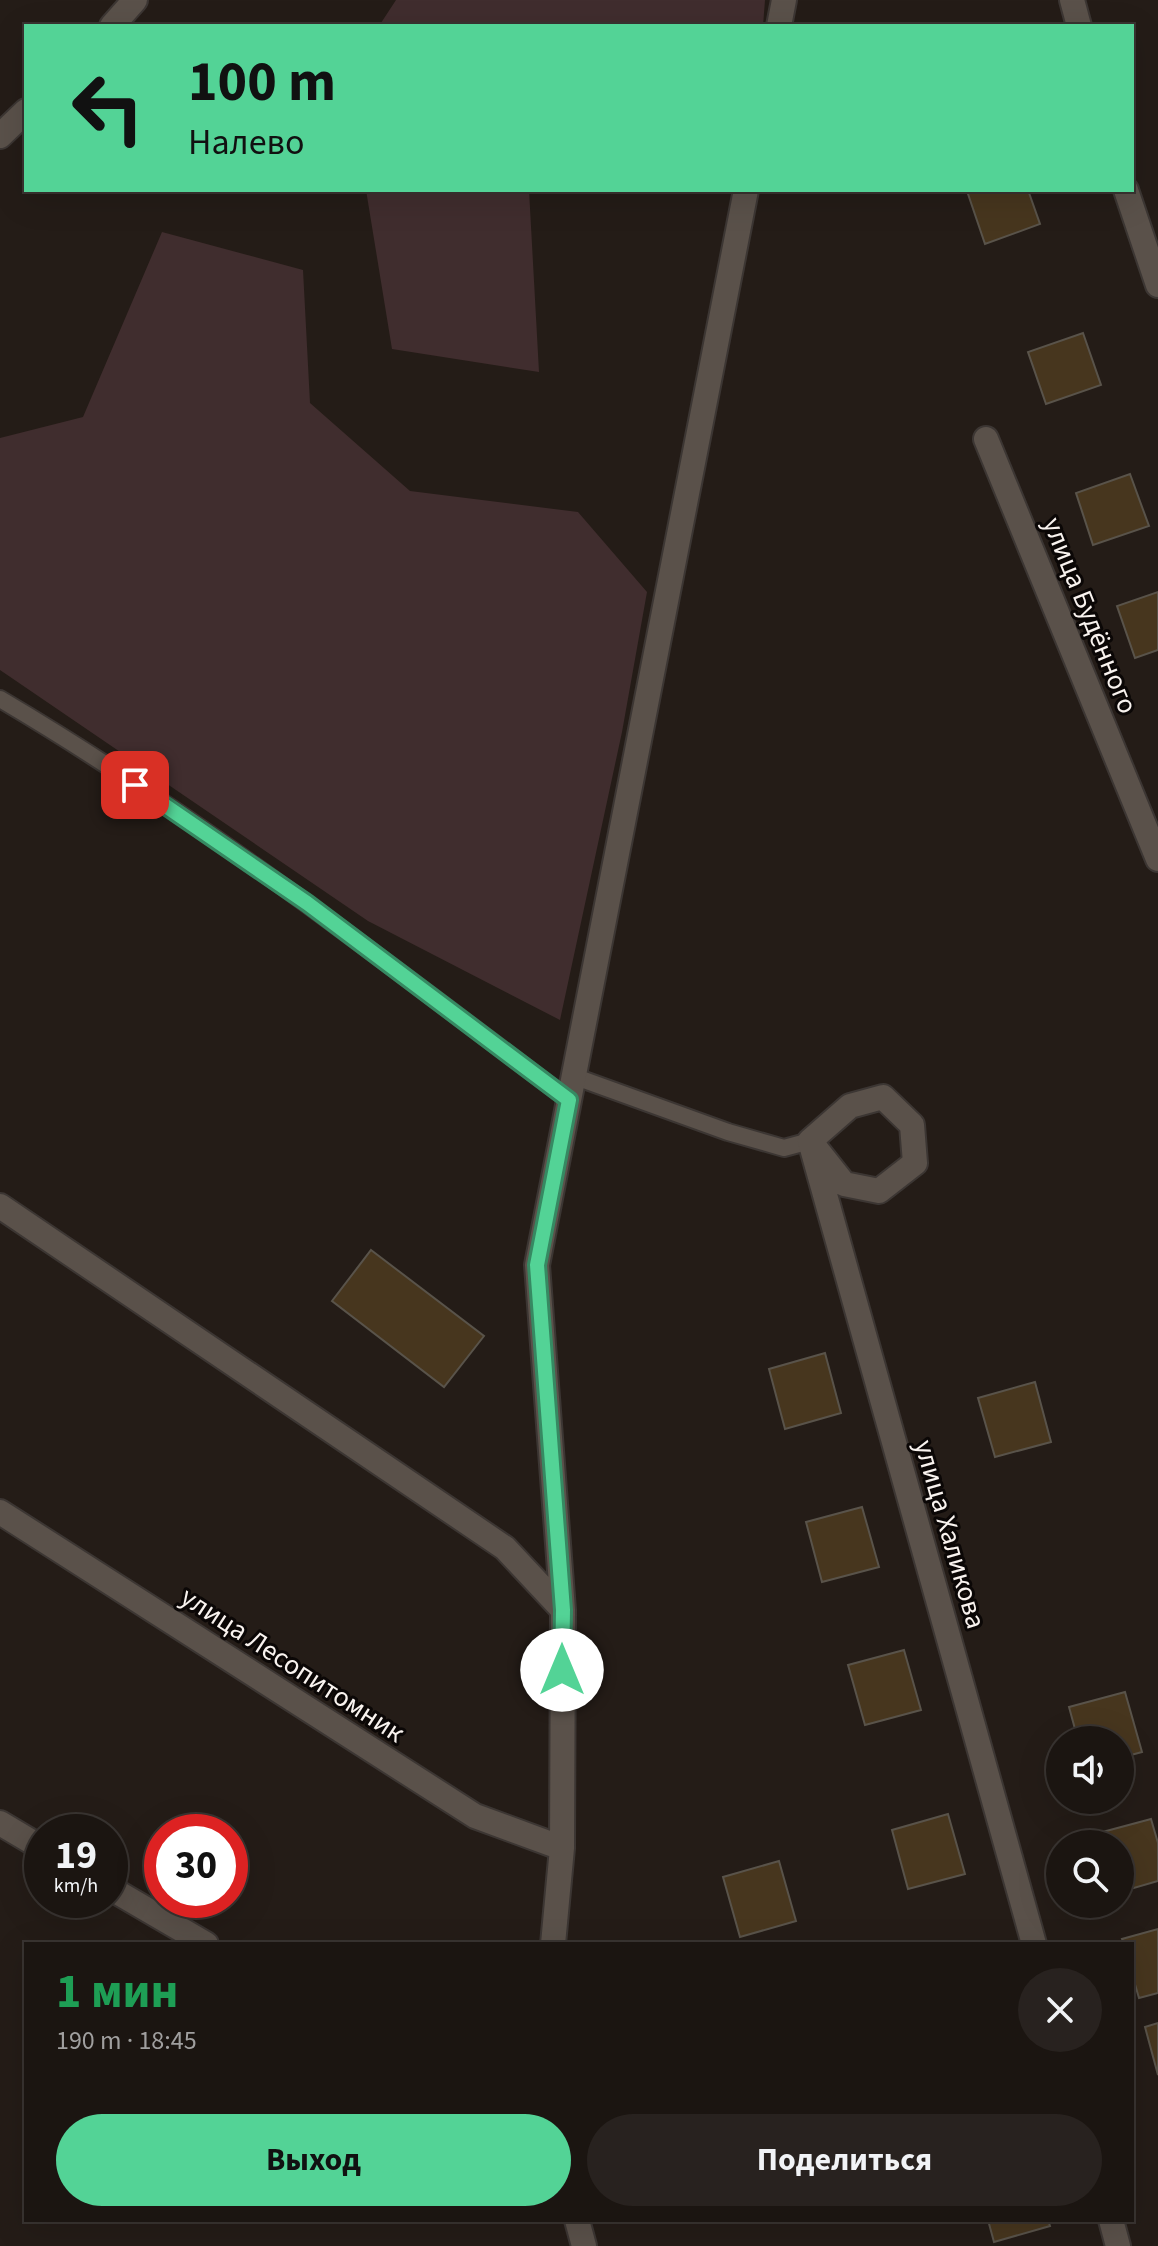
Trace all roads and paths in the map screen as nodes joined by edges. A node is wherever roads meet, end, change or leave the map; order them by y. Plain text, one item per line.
1 (135, 0) edge
2 (784, 0) edge
3 (1072, 0) edge
4 (114, 24) edge
5 (779, 24) edge
6 (1078, 24) edge
7 (24, 113) edge
8 (0, 136) edge
9 (746, 192) edge
10 (1127, 192) edge
11 (1158, 285) edge
12 (986, 439) dead end
13 (0, 699) edge
14 (1158, 859) edge
15 (571, 1088) junction
16 (810, 1141) joint
17 (0, 1206) edge
18 (0, 1512) edge
19 (563, 1610) junction
20 (0, 1823) edge
21 (24, 1837) edge
22 (562, 1848) junction
23 (128, 1898) edge
24 (203, 1942) edge
25 (553, 1942) edge
26 (1033, 1942) edge
27 (578, 2222) edge
28 (1112, 2222) edge
29 (584, 2246) edge
30 (1118, 2246) edge

1 - 4 street
2 - 5 street
3 - 6 street
7 - 8 street
9 - 15 street
10 - 11 street
12 - 14 street, улица Будённого
13 - 15 lane
15 - 16 lane
15 - 19 street
16 - 26 street, улица Халикова
17 - 19 street
18 - 22 street, улица Лесопитомник
19 - 22 street
20 - 21 street
22 - 25 street
23 - 24 street
27 - 29 street
28 - 30 street

